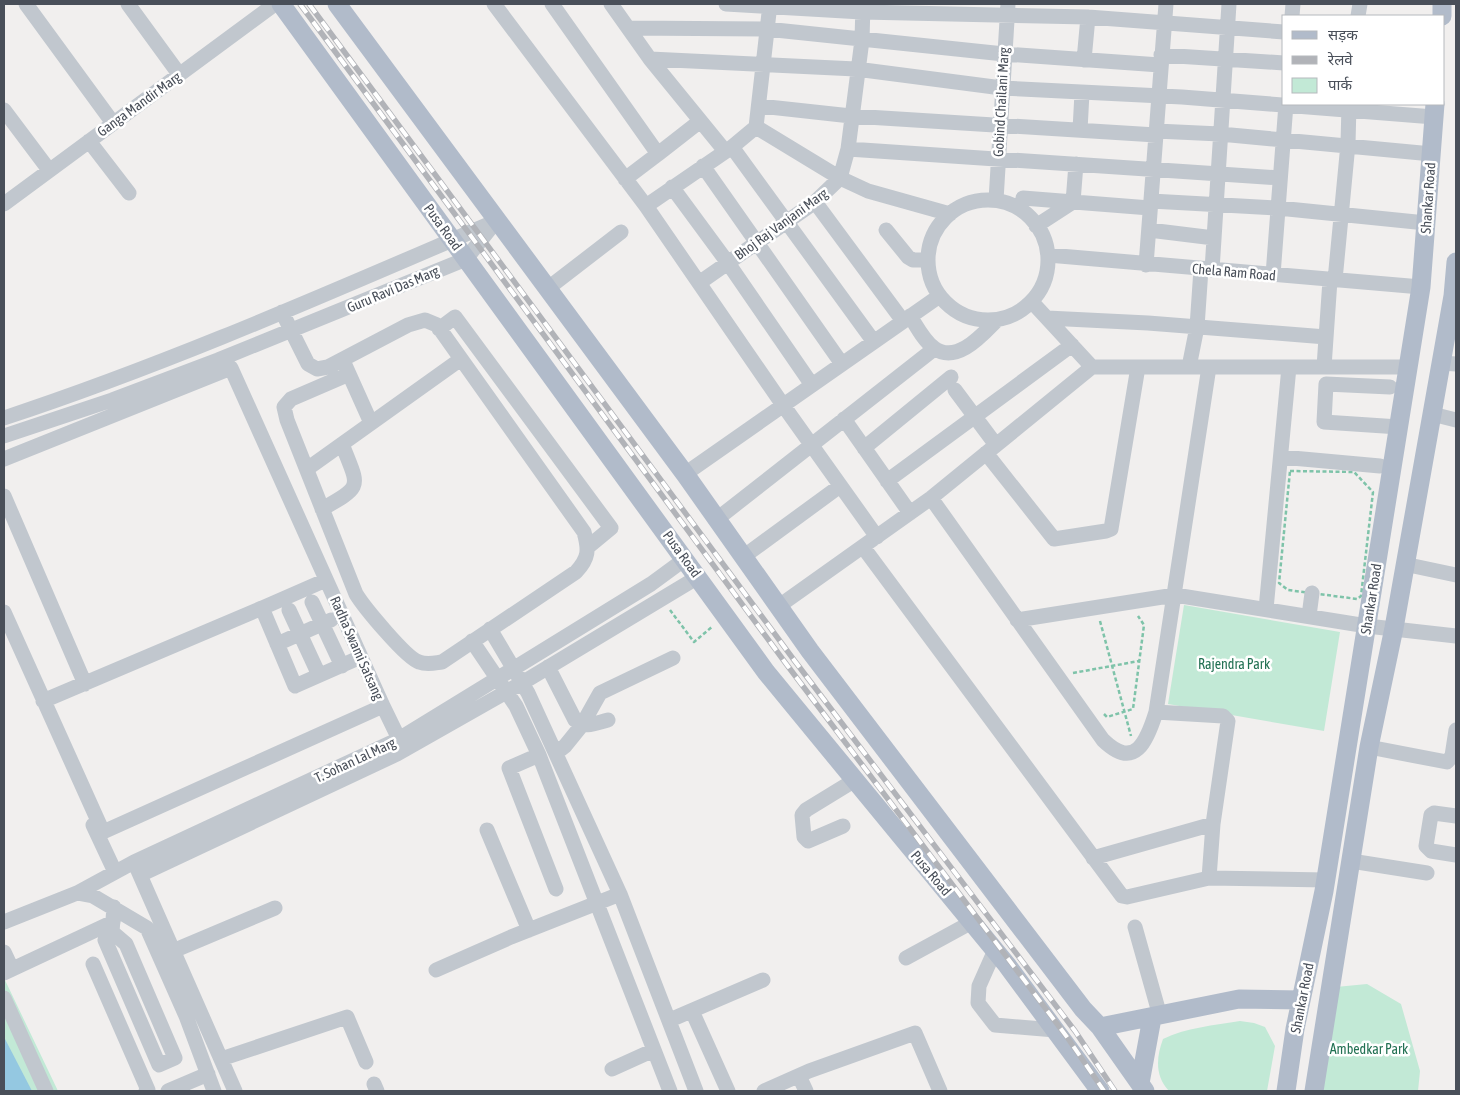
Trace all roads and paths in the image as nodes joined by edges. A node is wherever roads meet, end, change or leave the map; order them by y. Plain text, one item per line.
1 (26, 4) edge
2 (128, 4) edge
3 (275, 4) edge
4 (281, 4) edge
5 (337, 4) edge
6 (494, 4) edge
7 (552, 4) edge
8 (611, 4) edge
9 (726, 4) edge
10 (1166, 4) edge
11 (1229, 4) edge
12 (770, 6) edge
13 (863, 8) edge
14 (1008, 10) edge
15 (1088, 17) junction
16 (1164, 22) junction
17 (1228, 27) junction
18 (628, 28) junction
19 (766, 29) junction
20 (1282, 32) edge
21 (862, 40) junction
22 (1004, 54) junction
23 (1226, 58) junction
24 (650, 60) junction
25 (1084, 60) junction
26 (1161, 60) junction
27 (1282, 63) edge
28 (763, 64) junction
29 (856, 69) junction
30 (179, 74) junction
31 (1002, 88) junction
32 (1082, 93) junction
33 (1158, 97) junction
34 (1222, 100) junction
35 (1282, 104) edge
36 (1286, 105) edge
37 (1307, 105) edge
38 (760, 106) junction
39 (1349, 107) edge
40 (4, 110) edge
41 (1435, 110) edge
42 (851, 116) junction
43 (699, 122) junction
44 (113, 123) junction
45 (1000, 126) junction
46 (756, 127) junction
47 (1080, 130) junction
48 (1156, 133) junction
49 (1220, 134) junction
50 (89, 140) junction
51 (1284, 140) junction
52 (1348, 144) junction
53 (728, 149) junction
54 (848, 149) junction
55 (658, 154) junction
56 (1432, 154) junction
57 (998, 159) junction
58 (1076, 164) junction
59 (703, 166) junction
60 (1153, 169) junction
61 (49, 170) junction
62 (1217, 173) junction
63 (840, 178) junction
64 (1280, 178) junction
65 (625, 179) junction
66 (672, 187) junction
67 (129, 193) dead end
68 (1023, 198) dead end
69 (996, 200) junction
70 (815, 202) junction
71 (1073, 202) junction
72 (4, 204) edge
73 (1150, 204) junction
74 (1216, 205) junction
75 (646, 206) junction
76 (1278, 208) junction
77 (950, 214) junction
78 (1341, 215) junction
79 (439, 221) junction
80 (496, 221) junction
81 (785, 222) junction
82 (1426, 223) junction
83 (1036, 226) junction
84 (886, 230) dead end
85 (1148, 230) junction
86 (620, 232) dead end
87 (1214, 238) junction
88 (452, 240) junction
89 (756, 242) junction
90 (432, 248) junction
91 (1048, 255) junction
92 (466, 258) junction
93 (928, 260) junction
94 (1456, 262) edge
95 (728, 263) junction
96 (1146, 265) junction
97 (1207, 270) junction
98 (1273, 275) junction
99 (1333, 280) junction
100 (699, 283) junction
101 (1421, 287) junction
102 (547, 289) junction
103 (1455, 296) edge
104 (938, 297) junction
105 (1032, 302) junction
106 (282, 312) junction
107 (1047, 318) junction
108 (906, 319) junction
109 (997, 320) junction
110 (1197, 326) junction
111 (439, 329) junction
112 (290, 332) junction
113 (1326, 337) junction
114 (210, 342) junction
115 (874, 342) junction
116 (1072, 345) junction
117 (934, 349) junction
118 (343, 359) junction
119 (461, 359) junction
120 (1449, 363) edge
121 (842, 364) junction
122 (221, 366) junction
123 (1092, 367) junction
124 (1138, 367) junction
125 (1189, 367) junction
126 (1209, 367) junction
127 (1290, 367) junction
128 (1324, 367) junction
129 (1408, 367) junction
130 (349, 374) junction
131 (812, 385) junction
132 (1390, 387) dead end
133 (783, 405) junction
134 (7, 412) edge
135 (1432, 414) junction
136 (975, 417) junction
137 (844, 419) junction
138 (1456, 420) edge
139 (371, 423) junction
140 (1399, 428) junction
141 (4, 436) edge
142 (342, 444) junction
143 (812, 445) junction
144 (864, 448) junction
145 (991, 449) junction
146 (1281, 457) junction
147 (4, 459) edge
148 (1380, 466) dead end
149 (1317, 467) junction
150 (307, 469) junction
151 (685, 474) junction
152 (887, 481) junction
153 (840, 486) junction
154 (4, 496) edge
155 (931, 498) junction
156 (322, 509) junction
157 (910, 513) junction
158 (717, 519) junction
159 (877, 537) junction
160 (588, 547) junction
161 (862, 548) junction
162 (743, 556) junction
163 (685, 559) junction
164 (1404, 564) junction
165 (1456, 575) edge
166 (698, 577) junction
167 (326, 580) junction
168 (1312, 593) junction
169 (1175, 595) junction
170 (662, 599) junction
171 (312, 602) dead end
172 (778, 606) junction
173 (1096, 607) junction
174 (262, 608) junction
175 (289, 610) dead end
176 (1266, 610) junction
177 (4, 612) edge
178 (726, 615) junction
179 (1309, 616) junction
180 (337, 618) dead end
181 (1128, 618) dead end
182 (1017, 620) junction
183 (1110, 621) dead end
184 (1100, 622) junction
185 (1092, 624) dead end
186 (322, 625) junction
187 (1367, 626) junction
188 (490, 628) junction
189 (1394, 628) junction
190 (300, 634) junction
191 (1456, 636) edge
192 (472, 642) junction
193 (277, 644) junction
194 (673, 658) dead end
195 (1139, 661) junction
196 (1112, 666) junction
197 (548, 667) junction
198 (514, 668) junction
199 (319, 675) junction
200 (496, 678) junction
201 (1075, 681) dead end
202 (522, 682) junction
203 (85, 684) junction
204 (506, 692) junction
205 (44, 700) junction
206 (383, 706) junction
207 (1100, 710) dead end
208 (1124, 712) junction
209 (1156, 712) junction
210 (608, 720) dead end
211 (582, 725) junction
212 (1456, 730) edge
213 (399, 739) junction
214 (1370, 747) junction
215 (66, 751) junction
216 (1135, 752) junction
217 (556, 753) junction
218 (539, 756) junction
219 (1454, 762) edge
220 (855, 780) junction
221 (1456, 816) edge
222 (1213, 824) junction
223 (843, 826) dead end
224 (487, 830) dead end
225 (1456, 855) edge
226 (1093, 858) junction
227 (1351, 860) junction
228 (137, 868) junction
229 (115, 872) junction
230 (1427, 873) dead end
231 (1210, 878) junction
232 (1325, 886) junction
233 (556, 889) dead end
234 (77, 893) junction
235 (620, 894) junction
236 (1345, 894) junction
237 (598, 902) junction
238 (275, 908) dead end
239 (113, 920) junction
240 (4, 922) edge
241 (972, 922) junction
242 (1135, 927) dead end
243 (528, 930) junction
244 (995, 950) junction
245 (173, 951) junction
246 (4, 952) edge
247 (906, 958) dead end
248 (93, 964) dead end
249 (436, 970) dead end
250 (8, 971) edge
251 (763, 980) dead end
252 (4, 998) edge
253 (1302, 1000) junction
254 (692, 1011) junction
255 (1156, 1017) junction
256 (670, 1020) junction
257 (1100, 1027) junction
258 (1055, 1030) junction
259 (654, 1050) junction
260 (221, 1059) junction
261 (366, 1062) dead end
262 (612, 1069) dead end
263 (208, 1074) junction
264 (799, 1076) junction
265 (1142, 1087) edge
266 (46, 1091) edge
267 (146, 1091) edge
268 (168, 1091) edge
269 (214, 1091) edge
270 (235, 1091) edge
271 (670, 1091) edge
272 (696, 1091) edge
273 (728, 1091) edge
274 (764, 1091) edge
275 (806, 1091) edge
276 (940, 1091) edge
277 (1100, 1091) edge
278 (1286, 1091) edge
279 (1314, 1091) edge

1 - 44 street
2 - 30 street
3 - 30 street, Ganga Mandir Marg
4 - 79 main road, Pusa Road
5 - 80 main road
6 - 65 street
7 - 55 street
8 - 18 street
9 - 12 street
10 - 16 street
11 - 17 street
12 - 13 street
12 - 19 street
13 - 14 street
13 - 21 street, Bhoj Raj Vanjani Marg
14 - 15 street
14 - 22 street, Gobind Chailani Marg
15 - 16 street
15 - 25 street
16 - 17 street
16 - 26 street
17 - 20 street
17 - 23 street
18 - 19 street
18 - 24 street
19 - 21 street
19 - 28 street
21 - 22 street
21 - 29 street, Bhoj Raj Vanjani Marg
22 - 25 street
22 - 31 street, Gobind Chailani Marg
23 - 26 street
23 - 27 street
23 - 34 street
24 - 28 street
24 - 43 street
25 - 26 street
26 - 33 street
28 - 29 street
28 - 38 street
29 - 31 street
29 - 42 street, Bhoj Raj Vanjani Marg
30 - 44 street, Ganga Mandir Marg
31 - 32 street
31 - 45 street, Gobind Chailani Marg
32 - 33 street
32 - 47 street
33 - 34 street
33 - 48 street
34 - 35 street
34 - 49 street
36 - 51 street
37 - 39 street
38 - 42 street
38 - 46 street
39 - 41 street
39 - 52 street
40 - 61 street
41 - 56 main road, Shankar Road
42 - 45 street
42 - 54 street, Bhoj Raj Vanjani Marg
43 - 53 street
43 - 55 street
44 - 50 street, Ganga Mandir Marg
45 - 47 street
45 - 57 street, Gobind Chailani Marg
46 - 53 street
46 - 63 street
47 - 48 street
48 - 49 street
48 - 60 street
49 - 51 street
49 - 62 street
50 - 61 street, Ganga Mandir Marg
50 - 67 street
51 - 52 street
51 - 64 street
52 - 56 street
52 - 78 street
53 - 59 street
53 - 81 street
54 - 57 street
54 - 63 street, Bhoj Raj Vanjani Marg
55 - 65 street
56 - 82 main road, Shankar Road
57 - 58 street
57 - 69 street, Gobind Chailani Marg
58 - 60 street
58 - 71 street
59 - 66 street
59 - 89 street
60 - 62 street
60 - 73 street
61 - 72 street, Ganga Mandir Marg
62 - 64 street
62 - 74 street
63 - 70 street, Bhoj Raj Vanjani Marg
63 - 77 street
64 - 76 street
65 - 75 street
66 - 75 street
66 - 95 street
68 - 71 street
69 - 77 street
69 - 83 street
70 - 81 street, Bhoj Raj Vanjani Marg
70 - 108 street
71 - 73 street
71 - 83 street
73 - 74 street
73 - 85 street
74 - 76 street
74 - 87 street
75 - 100 street
76 - 78 street
76 - 98 street
77 - 93 street
78 - 82 street
78 - 99 street
79 - 88 main road, Pusa Road
79 - 90 street
80 - 88 street, Guru Ravi Das Marg
80 - 92 street, Guru Ravi Das Marg
80 - 102 main road
81 - 89 street, Bhoj Raj Vanjani Marg
81 - 115 street
82 - 101 main road, Shankar Road
83 - 91 street
84 - 93 street
85 - 87 street
85 - 96 street
86 - 102 street
87 - 97 street
88 - 90 street, Guru Ravi Das Marg
88 - 92 main road, Pusa Road
89 - 95 street, Bhoj Raj Vanjani Marg
89 - 121 street
90 - 106 street, Guru Ravi Das Marg
91 - 96 street, Chela Ram Road
91 - 105 street
92 - 112 street, Guru Ravi Das Marg
92 - 163 main road, Pusa Road
93 - 104 street
94 - 103 main road, Shankar Road
95 - 100 street, Bhoj Raj Vanjani Marg
95 - 131 street
96 - 97 street, Chela Ram Road
97 - 98 street, Chela Ram Road
97 - 110 street
98 - 99 street, Chela Ram Road
99 - 101 street, Chela Ram Road
99 - 113 street
100 - 133 street
101 - 129 main road, Shankar Road
102 - 151 main road
103 - 120 main road, Shankar Road
104 - 108 street
104 - 109 street
105 - 107 street
105 - 109 street
106 - 112 street
106 - 114 street, Guru Ravi Das Marg
107 - 110 street
107 - 116 street
108 - 115 street
108 - 117 street
109 - 117 street
110 - 113 street
110 - 125 street
111 - 118 street
111 - 119 street
111 - 160 street
112 - 118 street
112 - 122 street, Guru Ravi Das Marg
113 - 128 street
114 - 122 street
114 - 134 street, Guru Ravi Das Marg
115 - 121 street
116 - 123 street
116 - 136 street
117 - 137 street
118 - 130 street
119 - 139 street
119 - 160 street
120 - 135 main road, Shankar Road
121 - 131 street
122 - 141 street, Guru Ravi Das Marg
122 - 147 street
122 - 167 street, Radha Swami Satsang
123 - 124 street
123 - 145 street
124 - 125 street
124 - 145 street
125 - 126 street
126 - 127 street
126 - 169 street
127 - 128 street
127 - 146 street
128 - 129 street
129 - 140 main road, Shankar Road
130 - 139 street
130 - 150 street
131 - 133 street
132 - 140 street
133 - 143 street
133 - 151 street
135 - 138 street
135 - 164 main road, Shankar Road
136 - 144 street
136 - 145 street
136 - 152 street
137 - 143 street
137 - 144 street
139 - 142 street
140 - 187 main road, Shankar Road
142 - 150 street
142 - 156 street
143 - 153 street
143 - 158 street
144 - 152 street
145 - 155 street
146 - 149 street
146 - 176 street
148 - 149 street
149 - 168 path
149 - 168 path
150 - 156 street
151 - 158 main road
152 - 157 street
153 - 159 street
153 - 162 street
154 - 203 street
155 - 157 street
155 - 182 street
156 - 192 street
157 - 159 street
158 - 162 main road
159 - 161 street
160 - 188 street
161 - 172 street
161 - 226 street
162 - 172 main road
163 - 166 main road, Pusa Road
163 - 198 street, T. Sohan Lal Marg
164 - 165 street
164 - 189 main road, Shankar Road
166 - 170 street, T. Sohan Lal Marg
166 - 178 main road, Pusa Road
167 - 174 street
167 - 206 street, Radha Swami Satsang
168 - 179 street
169 - 173 street
169 - 176 street
169 - 209 street
170 - 178 path
170 - 197 street, T. Sohan Lal Marg
171 - 186 street
172 - 257 main road
173 - 182 street
173 - 184 path
174 - 193 street
174 - 203 street
175 - 190 street
176 - 179 street
177 - 205 street, Radha Swami Satsang
178 - 220 main road, Pusa Road
179 - 187 street
180 - 186 street
181 - 195 path
182 - 216 street
183 - 184 path
184 - 185 path
184 - 196 path
186 - 190 street
186 - 199 street
187 - 189 street
187 - 232 main road, Shankar Road
188 - 192 street
188 - 198 street
189 - 191 street
189 - 214 main road, Shankar Road
190 - 193 street
190 - 199 street
192 - 200 street
193 - 199 street
194 - 211 street
195 - 196 path
195 - 208 path
196 - 201 path
196 - 208 path
197 - 202 street, T. Sohan Lal Marg
197 - 211 street
198 - 200 street, T. Sohan Lal Marg
198 - 202 street
200 - 204 street
200 - 213 street, T. Sohan Lal Marg
202 - 204 street, T. Sohan Lal Marg
202 - 217 street
203 - 205 street
204 - 218 street
204 - 228 street, T. Sohan Lal Marg
205 - 215 street, Radha Swami Satsang
206 - 213 street
206 - 215 street, Radha Swami Satsang
207 - 208 path
208 - 216 path
209 - 216 street
209 - 222 street
210 - 211 street
211 - 217 street
212 - 219 street
213 - 228 street, T. Sohan Lal Marg
214 - 219 street
214 - 227 main road, Shankar Road
215 - 229 street
217 - 235 street
218 - 233 street
218 - 237 street
220 - 223 street
220 - 241 main road, Pusa Road
221 - 225 street
222 - 226 street
222 - 231 street
224 - 243 street
226 - 231 street
227 - 230 street
227 - 236 main road, Shankar Road
228 - 229 street, T. Sohan Lal Marg
228 - 245 street
229 - 234 street, T. Sohan Lal Marg
231 - 232 street
232 - 236 main road
232 - 253 main road, Shankar Road
234 - 239 street
234 - 240 street, T. Sohan Lal Marg
235 - 237 street
235 - 256 street
236 - 279 main road, Shankar Road
237 - 243 street
237 - 259 street
238 - 245 street
239 - 239 street
239 - 250 street
239 - 263 street
241 - 244 main road, Pusa Road
241 - 247 street
242 - 255 street
243 - 249 street
244 - 258 main road, Pusa Road
244 - 258 street
245 - 260 street
246 - 250 street
248 - 267 street
251 - 254 street
252 - 266 street
253 - 255 main road
253 - 278 main road, Shankar Road
254 - 256 street
254 - 273 street
255 - 257 main road
255 - 265 main road
256 - 272 street
257 - 265 main road
258 - 277 main road, Pusa Road
259 - 262 street
259 - 271 street
260 - 261 street
260 - 270 street
263 - 268 street
263 - 269 street
264 - 274 street
264 - 275 street
264 - 276 street

